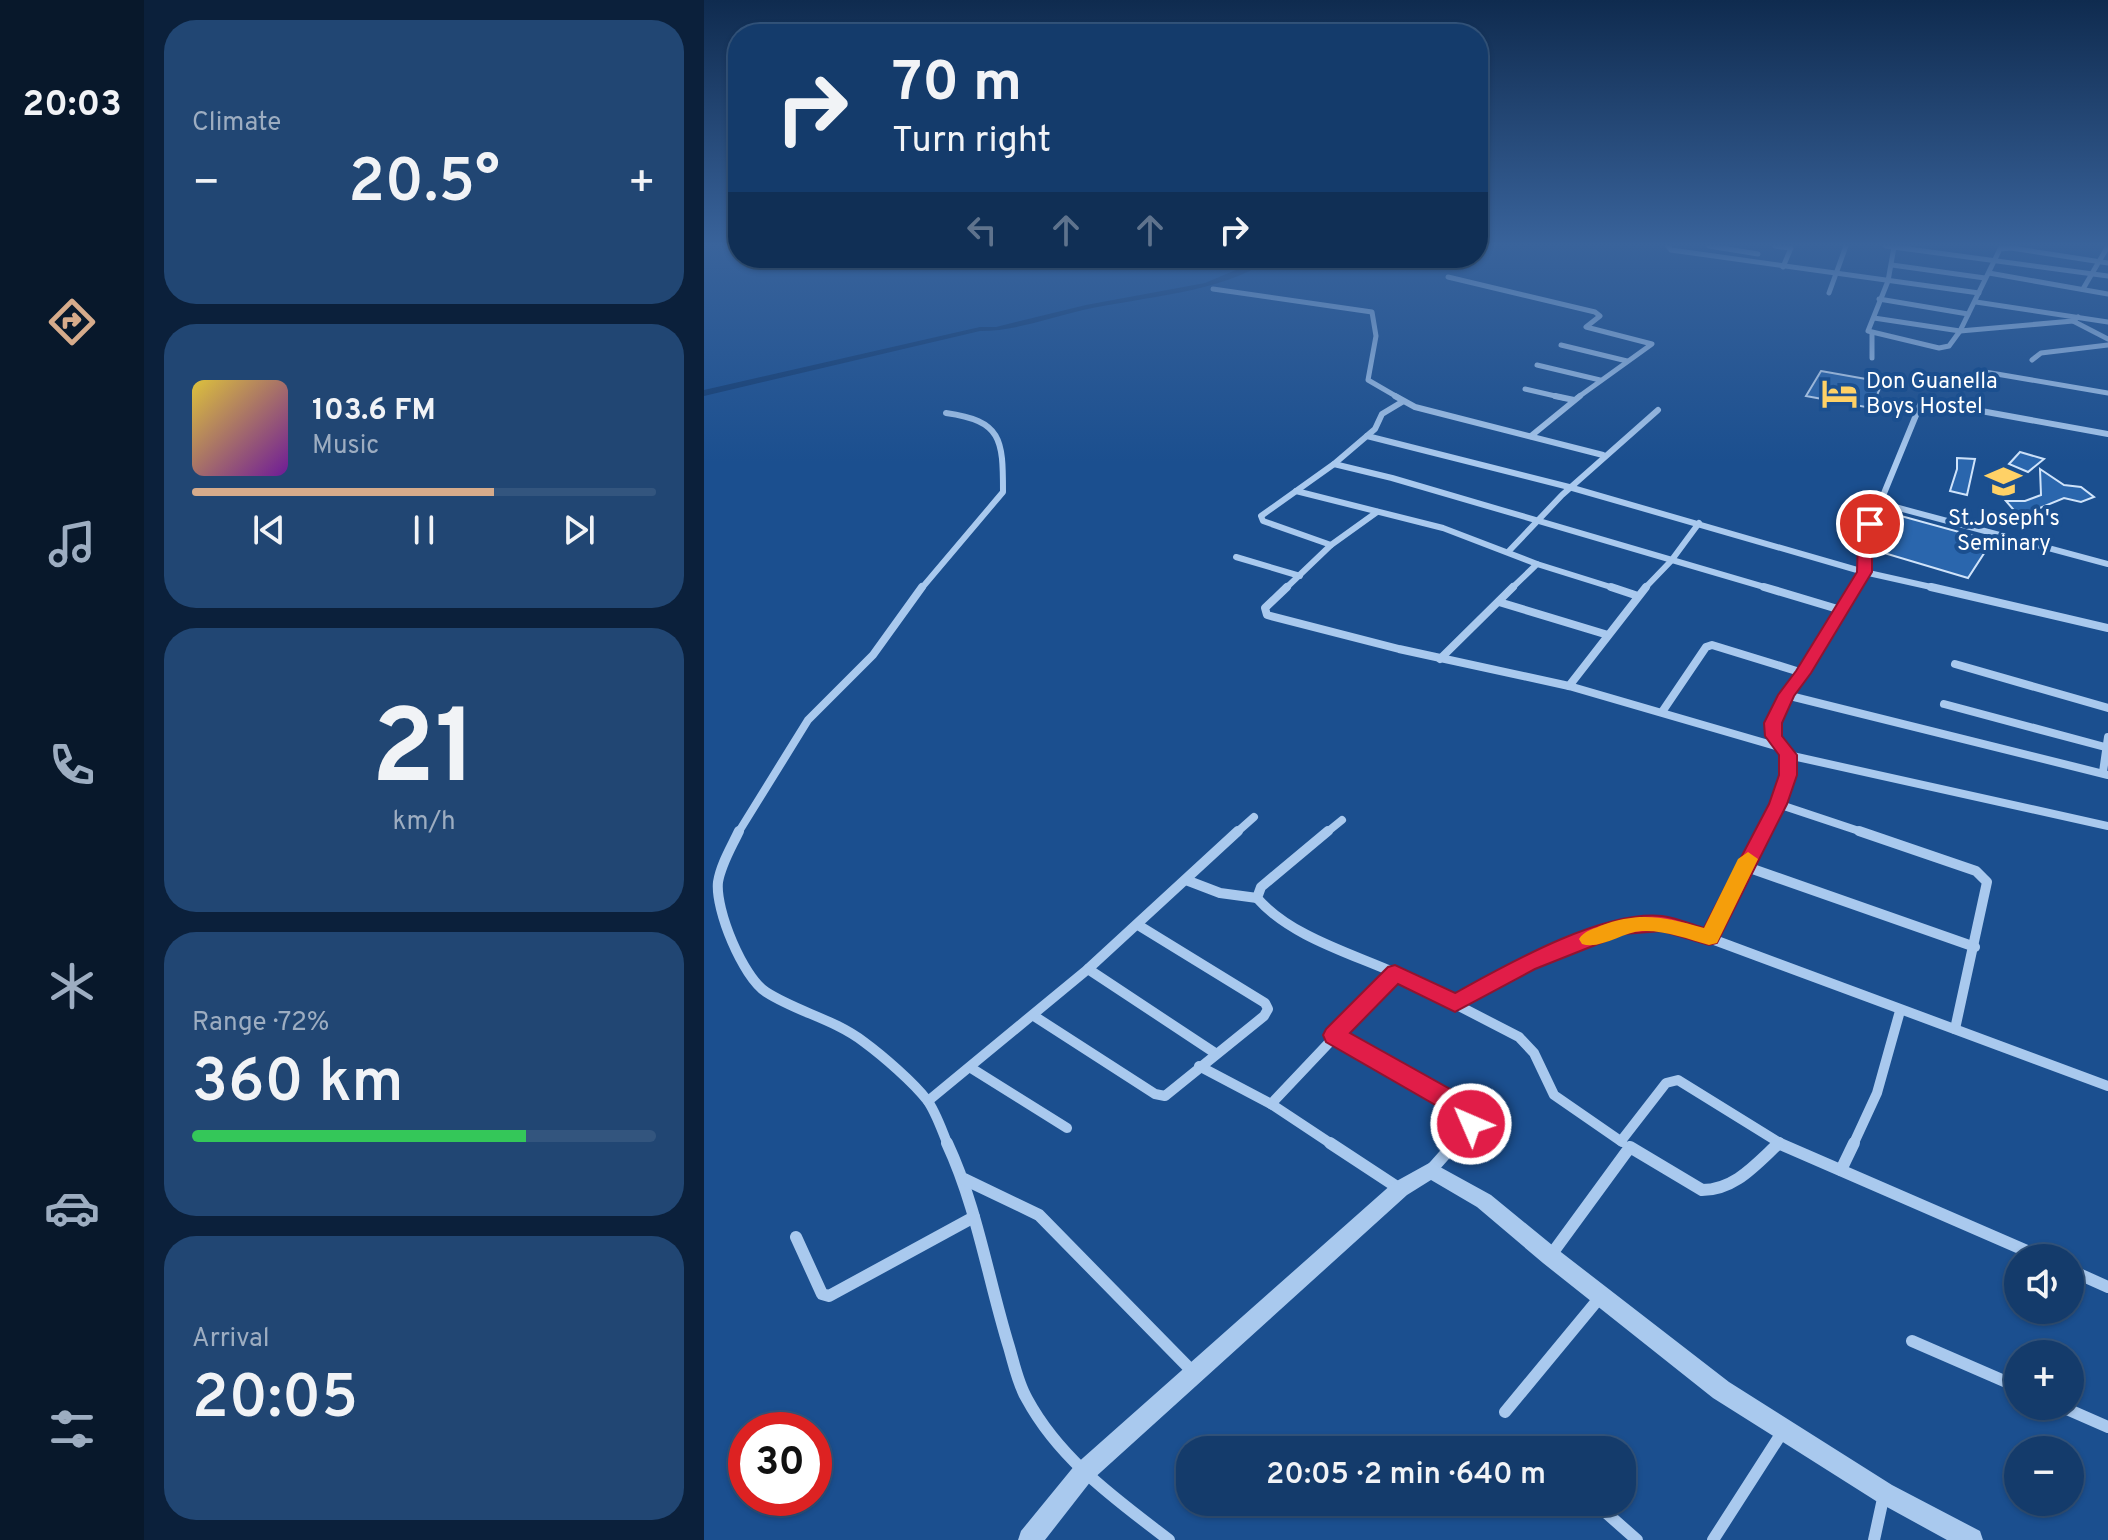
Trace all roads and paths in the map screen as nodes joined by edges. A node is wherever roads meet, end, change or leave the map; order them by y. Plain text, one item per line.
1 (1376, 318) edge
2 (1598, 318) edge
3 (1874, 318) joint
4 (1966, 318) edge
5 (2069, 318) edge
6 (2076, 319) junction
7 (2108, 322) edge
8 (1960, 331) junction
9 (1872, 334) junction
10 (2108, 342) edge
11 (1561, 345) dead end
12 (1872, 358) dead end
13 (2032, 360) dead end
14 (1627, 361) junction
15 (1537, 365) dead end
16 (1985, 372) dead end
17 (1600, 380) junction
18 (1525, 389) dead end
19 (2108, 393) edge
20 (1574, 400) junction
21 (1402, 402) junction
22 (1658, 410) dead end
23 (946, 413) dead end
24 (2108, 434) edge
25 (1367, 436) junction
26 (1531, 436) junction
27 (1603, 455) junction
28 (1334, 464) junction
29 (1569, 487) junction
30 (1296, 491) junction
31 (1880, 503) junction
32 (1377, 512) junction
33 (1535, 520) junction
34 (1699, 523) junction
35 (1331, 545) junction
36 (1509, 551) junction
37 (1236, 557) dead end
38 (1671, 561) junction
39 (1537, 564) junction
40 (2108, 564) edge
41 (1864, 572) junction
42 (1300, 576) junction
43 (1638, 596) junction
44 (1499, 602) junction
45 (1841, 610) junction
46 (2108, 628) edge
47 (1608, 635) junction
48 (1440, 659) junction
49 (1955, 664) dead end
50 (1803, 673) junction
51 (1569, 686) junction
52 (1786, 695) junction
53 (1944, 704) dead end
54 (2108, 708) edge
55 (1662, 712) junction
56 (2108, 737) edge
57 (1779, 747) junction
58 (2105, 747) junction
59 (1788, 755) junction
60 (2106, 774) edge
61 (1778, 804) junction
62 (1254, 817) dead end
63 (1342, 820) dead end
64 (2108, 826) edge
65 (1744, 866) junction
66 (1186, 880) junction
67 (1257, 898) junction
68 (1138, 925) junction
69 (1709, 938) junction
70 (1975, 947) junction
71 (1088, 969) junction
72 (1395, 973) junction
73 (1455, 1004) junction
74 (1900, 1011) junction
75 (1034, 1016) junction
76 (1955, 1029) junction
77 (1334, 1035) junction
78 (1215, 1053) junction
79 (1199, 1066) junction
80 (971, 1068) junction
81 (2108, 1086) edge
82 (928, 1101) junction
83 (1271, 1104) junction
84 (1067, 1128) dead end
85 (1779, 1143) junction
86 (1625, 1144) junction
87 (1431, 1170) junction
88 (1841, 1170) junction
89 (964, 1179) junction
90 (1400, 1189) junction
91 (974, 1217) junction
92 (796, 1237) dead end
93 (2011, 1244) edge
94 (1550, 1256) junction
95 (2084, 1276) edge
96 (2108, 1287) edge
97 (1601, 1296) junction
98 (1912, 1341) dead end
99 (1193, 1373) junction
100 (2004, 1381) edge
101 (1505, 1412) dead end
102 (2084, 1416) edge
103 (2108, 1427) edge
104 (1783, 1431) junction
105 (1083, 1473) junction
106 (1884, 1493) junction
107 (1610, 1516) edge
108 (1030, 1540) edge
109 (1169, 1540) edge
110 (1637, 1540) edge
111 (1713, 1540) edge
112 (1874, 1540) edge
113 (1971, 1540) edge

1 - 21 street
2 - 14 street
3 - 8 street
3 - 9 street
4 - 8 street
5 - 6 street
6 - 7 street
6 - 8 street
6 - 10 street
8 - 9 street
9 - 12 street
10 - 13 street
11 - 14 street
14 - 17 street
15 - 17 street
16 - 19 street
17 - 20 street
18 - 20 street
20 - 26 street
21 - 25 street
21 - 26 street
22 - 27 street
23 - 82 street
24 - 31 street
25 - 28 street
25 - 29 street
26 - 27 street
27 - 29 street
28 - 30 street
28 - 33 street
29 - 33 street
29 - 34 street
30 - 32 street
30 - 35 street
31 - 40 street
31 - 41 street
32 - 35 street
32 - 36 street
33 - 36 street
33 - 38 street
34 - 38 street
34 - 41 street
35 - 42 street
36 - 39 street
37 - 42 street
38 - 43 street
38 - 45 street
39 - 43 street
39 - 44 street
41 - 45 street
41 - 46 street
42 - 48 street
43 - 47 street
44 - 47 street
44 - 48 street
45 - 50 street
47 - 51 street
48 - 51 street
49 - 54 street
50 - 52 street
50 - 55 street
51 - 55 street
52 - 57 street
52 - 60 street
53 - 58 street
55 - 57 street
56 - 58 street
57 - 59 street
58 - 60 street
59 - 61 street
59 - 64 street
61 - 65 street
61 - 70 street
62 - 66 street
63 - 67 street
65 - 69 street
65 - 70 street
66 - 67 street
66 - 68 street
67 - 72 street
68 - 71 street
68 - 78 street
69 - 73 street
69 - 74 street
70 - 76 street
71 - 75 street
71 - 78 street
72 - 73 street
72 - 77 street
73 - 86 street
74 - 76 street
74 - 88 street
75 - 79 street
75 - 80 street
76 - 81 street
77 - 83 street
77 - 87 street
78 - 79 street
79 - 83 street
80 - 82 street
80 - 84 street
82 - 89 street
83 - 90 street
85 - 86 street
85 - 86 street
85 - 88 street
86 - 94 street
87 - 90 street
87 - 94 street
88 - 93 street
89 - 91 street
89 - 99 street
90 - 99 street
91 - 92 street
91 - 105 street
94 - 97 street
95 - 96 street
97 - 101 street
97 - 104 street
98 - 100 street
99 - 105 street
102 - 103 street
104 - 106 street
104 - 111 street
105 - 108 street
105 - 109 street
106 - 112 street
106 - 113 street
107 - 110 street

